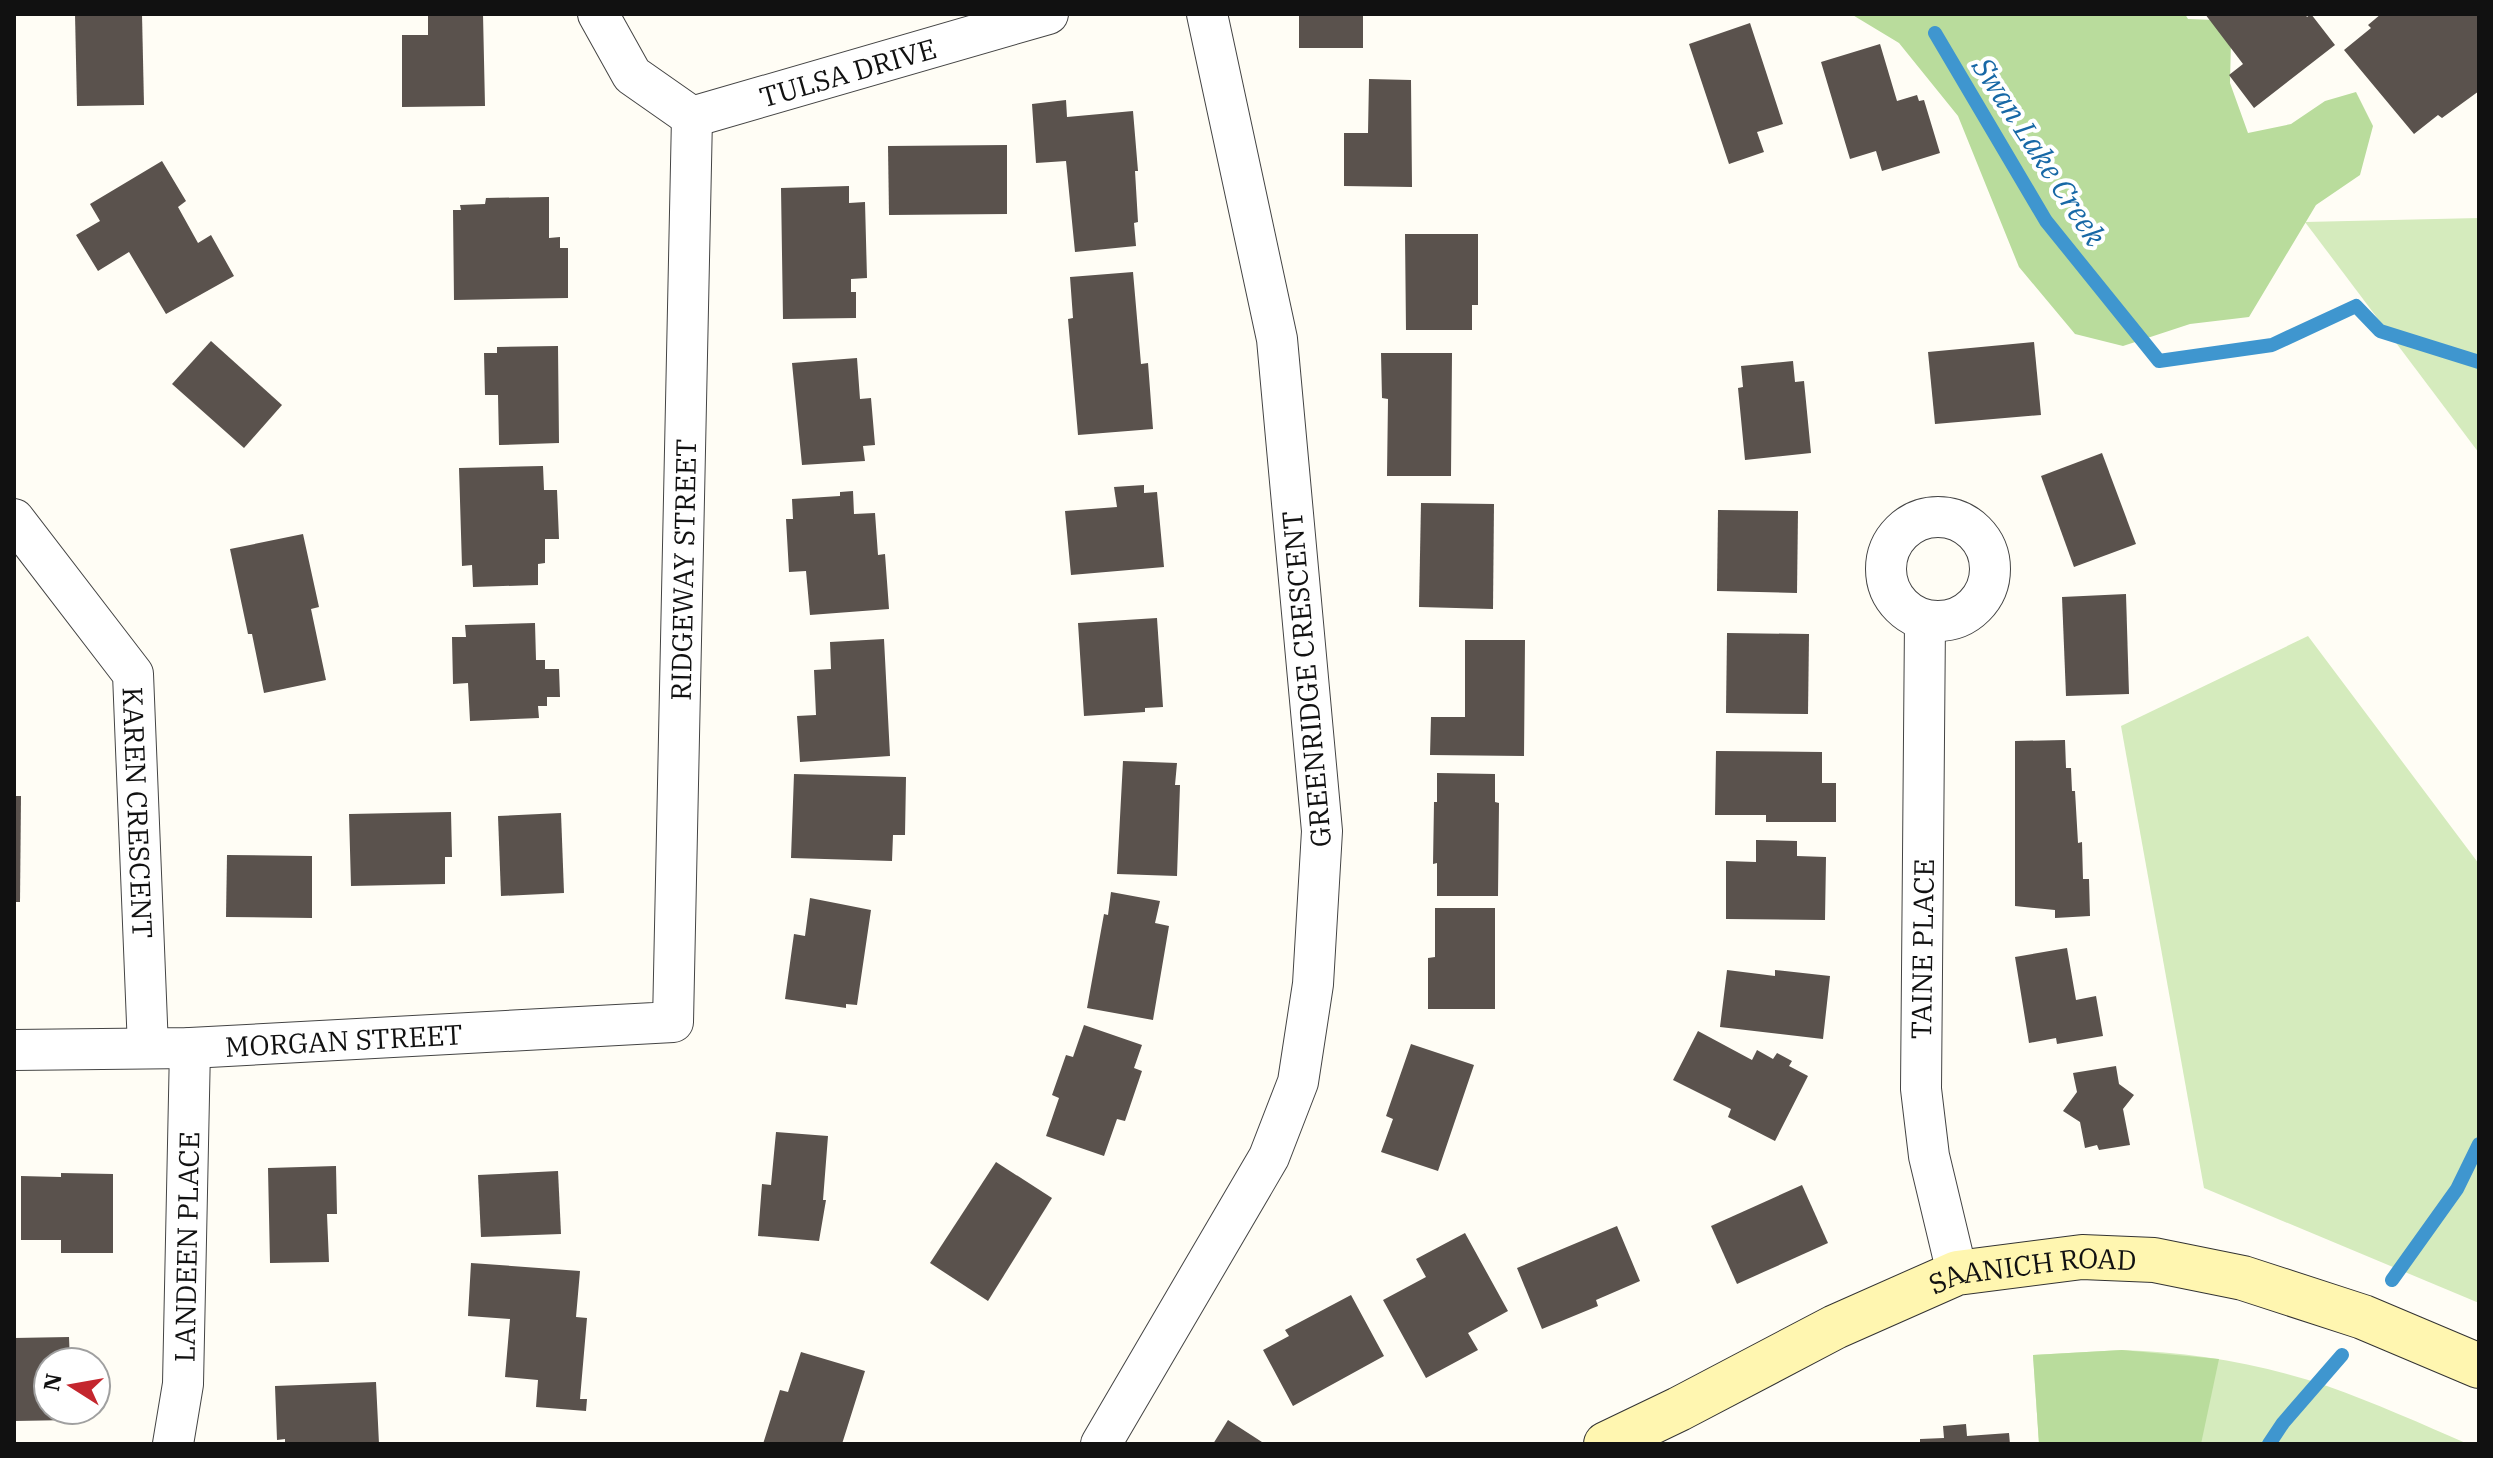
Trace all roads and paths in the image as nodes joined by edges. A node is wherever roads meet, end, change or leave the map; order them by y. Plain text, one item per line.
1 (598, 14) edge
2 (1048, 14) edge
3 (1207, 14) edge
4 (692, 117) junction
5 (14, 519) edge
6 (1925, 621) dead end
7 (673, 1022) joint
8 (148, 1048) junction
9 (190, 1048) junction
10 (14, 1050) edge
11 (1957, 1273) junction
12 (2479, 1366) edge
13 (173, 1444) edge
14 (1101, 1444) edge
15 (1606, 1444) edge

1 - 4 street
2 - 4 street, TULSA DRIVE
3 - 14 street, GREENRIDGE CRESCENT
4 - 7 street, RIDGEWAY STREET
5 - 8 street, KAREN CRESCENT
6 - 11 street, TAINE PLACE
7 - 9 street, MORGAN STREET
8 - 9 street, MORGAN STREET
8 - 10 street, MORGAN STREET
9 - 13 street, LANDEEN PLACE
11 - 12 main road, SAANICH ROAD
11 - 15 main road, SAANICH ROAD

